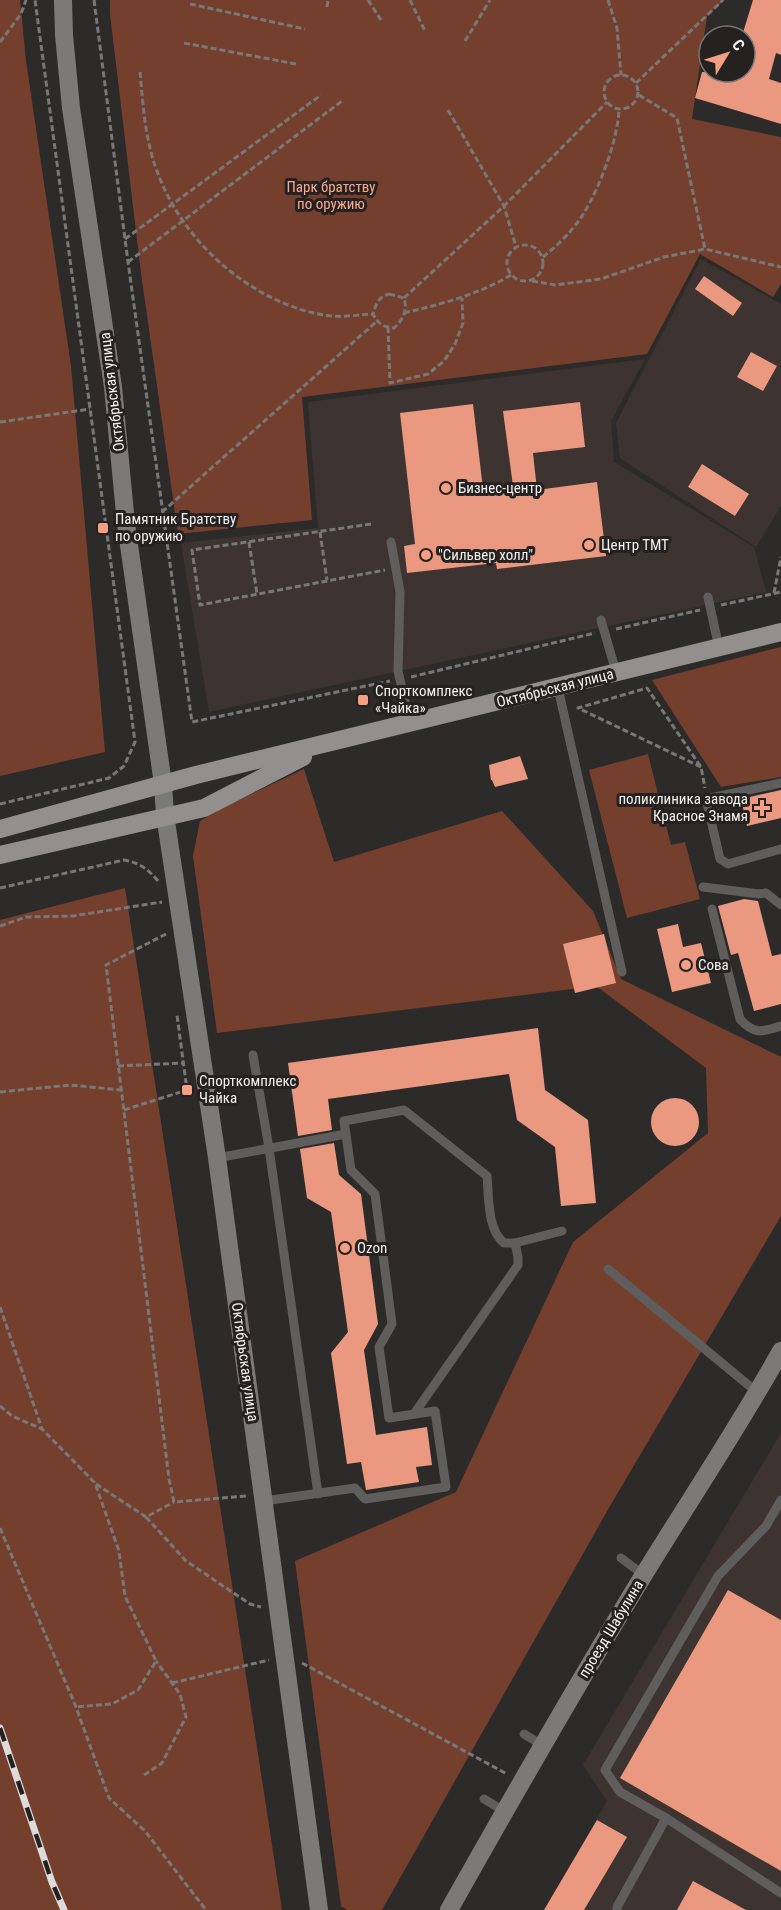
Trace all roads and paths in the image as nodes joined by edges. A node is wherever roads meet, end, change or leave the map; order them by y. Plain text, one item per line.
1 (26, 0) edge
2 (35, 0) edge
3 (63, 0) edge
4 (94, 0) edge
5 (328, 0) edge
6 (368, 0) edge
7 (410, 0) edge
8 (490, 0) edge
9 (608, 0) edge
10 (723, 0) edge
11 (190, 4) dead end
12 (327, 8) dead end
13 (381, 20) dead end
14 (305, 28) dead end
15 (425, 31) dead end
16 (465, 41) dead end
17 (0, 42) edge
18 (184, 43) dead end
19 (296, 64) dead end
20 (140, 72) dead end
21 (621, 75) junction
22 (636, 82) junction
23 (321, 95) dead end
24 (639, 95) junction
25 (342, 101) dead end
26 (607, 102) junction
27 (619, 109) junction
28 (448, 110) dead end
29 (172, 206) junction
30 (504, 206) junction
31 (183, 221) junction
32 (125, 239) junction
33 (516, 247) junction
34 (705, 249) junction
35 (543, 257) junction
36 (128, 262) junction
37 (781, 267) edge
38 (511, 275) junction
39 (532, 280) junction
40 (404, 298) junction
41 (462, 298) junction
42 (404, 313) junction
43 (373, 314) junction
44 (376, 322) junction
45 (388, 327) junction
46 (91, 409) junction
47 (0, 422) edge
48 (371, 524) dead end
49 (320, 532) junction
50 (249, 542) junction
51 (391, 542) dead end
52 (781, 557) edge
53 (397, 568) junction
54 (327, 580) junction
55 (774, 593) dead end
56 (257, 594) junction
57 (708, 597) dead end
58 (601, 620) dead end
59 (781, 632) edge
60 (719, 648) junction
61 (616, 672) junction
62 (558, 688) junction
63 (410, 723) junction
64 (329, 744) junction
65 (701, 767) junction
66 (781, 783) edge
67 (163, 784) junction
68 (706, 799) junction
69 (0, 804) edge
70 (165, 815) junction
71 (0, 829) edge
72 (781, 849) edge
73 (0, 855) edge
74 (159, 882) dead end
75 (703, 887) dead end
76 (0, 888) edge
77 (160, 892) dead end
78 (781, 904) edge
79 (712, 909) dead end
80 (165, 924) dead end
81 (0, 926) edge
82 (621, 972) dead end
83 (177, 1013) dead end
84 (781, 1026) edge
85 (253, 1055) dead end
86 (183, 1063) junction
87 (118, 1066) junction
88 (121, 1090) junction
89 (0, 1092) edge
90 (124, 1110) junction
91 (346, 1134) junction
92 (269, 1148) junction
93 (217, 1158) junction
94 (562, 1231) dead end
95 (515, 1243) junction
96 (608, 1269) dead end
97 (0, 1307) edge
98 (781, 1351) edge
99 (758, 1393) junction
100 (0, 1406) edge
101 (414, 1414) junction
102 (42, 1429) junction
103 (95, 1483) junction
104 (318, 1494) junction
105 (263, 1498) junction
106 (781, 1500) edge
107 (174, 1502) junction
108 (146, 1517) junction
109 (0, 1528) edge
110 (621, 1558) dead end
111 (644, 1575) junction
112 (279, 1610) junction
113 (285, 1655) junction
114 (156, 1661) junction
115 (172, 1683) junction
116 (76, 1707) junction
117 (524, 1734) dead end
118 (542, 1744) junction
119 (144, 1775) dead end
120 (522, 1782) junction
121 (484, 1799) dead end
122 (504, 1811) junction
123 (666, 1818) junction
124 (781, 1893) edge
125 (206, 1910) edge
126 (319, 1910) edge
127 (449, 1910) edge
128 (617, 1910) edge

1 - 17 path
2 - 46 path
3 - 67 street, Октябрьская улица
4 - 32 path
5 - 12 path
6 - 13 path
7 - 15 path
8 - 16 path
9 - 21 path
10 - 22 path
11 - 14 path
18 - 19 path
20 - 29 path
21 - 22 path
21 - 26 path
22 - 24 path
23 - 29 path
24 - 27 path
24 - 34 path
25 - 31 path
26 - 27 path
26 - 30 path
27 - 35 path
28 - 30 path
29 - 31 path
29 - 32 path
30 - 33 path
30 - 40 path
31 - 36 path
31 - 43 path
32 - 36 path
33 - 35 path
33 - 38 path
34 - 37 path
34 - 39 path
35 - 39 path
36 - 44 path
38 - 39 path
38 - 41 path
40 - 42 path
40 - 43 path
41 - 42 path
41 - 45 path
42 - 45 path
43 - 44 path
44 - 45 path
46 - 47 path
46 - 69 path
48 - 49 path
49 - 50 path
49 - 54 path
50 - 56 path
50 - 56 path
51 - 53 lane
52 - 55 path
53 - 54 path
53 - 63 lane
54 - 56 path
57 - 60 lane
58 - 61 lane
59 - 60 main road, Октябрьская улица
60 - 61 main road, Октябрьская улица
61 - 62 main road, Октябрьская улица
62 - 63 main road, Октябрьская улица
62 - 82 lane
63 - 64 main road, Октябрьская улица
64 - 67 main road, Октябрьская улица
64 - 70 main road, Октябрьская улица
65 - 65 path
65 - 68 path
66 - 68 lane
67 - 70 street, Октябрьская улица
67 - 71 main road
68 - 72 lane
70 - 73 main road
70 - 93 street, Октябрьская улица
74 - 76 path
75 - 78 lane
77 - 81 path
79 - 84 lane
80 - 87 path
83 - 86 path
85 - 92 lane
86 - 87 path
86 - 90 path
87 - 88 path
88 - 89 path
88 - 90 path
90 - 107 path
91 - 92 lane
91 - 95 lane
91 - 101 lane
92 - 93 lane
92 - 104 lane
93 - 105 street, Октябрьская улица
94 - 95 lane
95 - 101 lane
96 - 99 lane
97 - 102 path
98 - 99 street, проезд Шабулина
99 - 111 street, проезд Шабулина
100 - 102 path
101 - 104 lane
102 - 103 path
103 - 108 path
103 - 114 path
104 - 105 lane
105 - 107 path
105 - 112 street, Октябрьская улица
106 - 123 lane
107 - 108 path
108 - 112 path
109 - 116 path
110 - 111 lane
111 - 118 street, проезд Шабулина
112 - 113 street, Октябрьская улица
113 - 115 path
113 - 120 path
113 - 126 street, Октябрьская улица
114 - 115 path
114 - 116 path
115 - 119 path
116 - 125 path
117 - 118 lane
118 - 120 street, проезд Шабулина
120 - 122 street, проезд Шабулина
121 - 122 lane
122 - 127 street, проезд Шабулина
123 - 124 lane
123 - 128 lane

